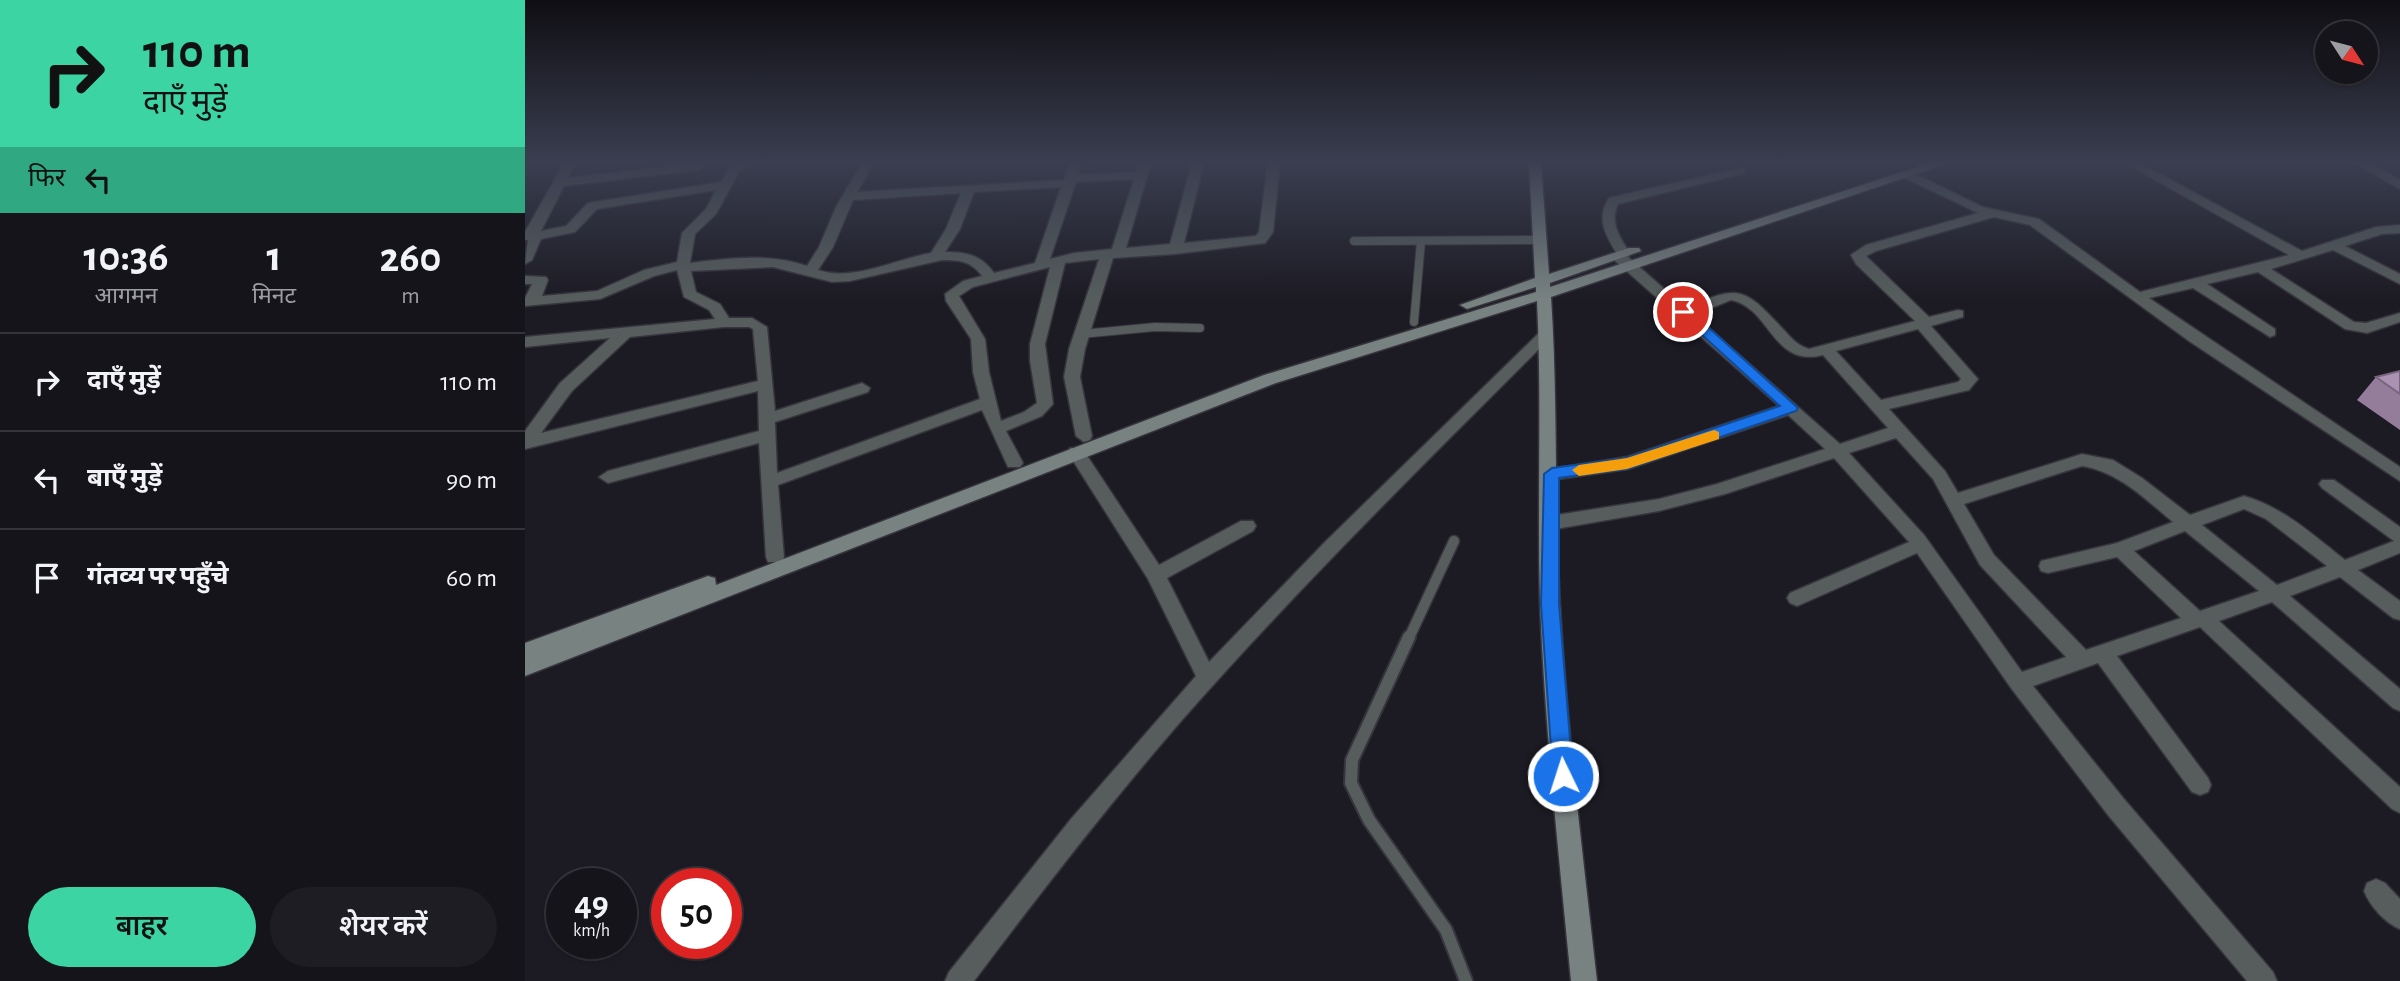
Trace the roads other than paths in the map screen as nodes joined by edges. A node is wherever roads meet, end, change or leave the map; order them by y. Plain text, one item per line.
1 (546, 209) edge
2 (588, 209) edge
3 (712, 209) edge
4 (843, 209) edge
5 (961, 209) edge
6 (1060, 209) edge
7 (1129, 209) edge
8 (1186, 209) edge
9 (1268, 209) edge
10 (1538, 209) edge
11 (1609, 209) edge
12 (1782, 209) edge
13 (1976, 209) edge
14 (2215, 209) edge
15 (1990, 214) junction
16 (2398, 228) edge
17 (532, 235) edge
18 (1540, 240) junction
19 (1354, 241) dead end
20 (1422, 241) junction
21 (2335, 246) junction
22 (1175, 250) junction
23 (1113, 253) junction
24 (2301, 256) junction
25 (935, 257) junction
26 (1624, 258) junction
27 (525, 260) edge
28 (1059, 261) junction
29 (1041, 264) junction
30 (683, 267) junction
31 (2261, 268) junction
32 (810, 272) junction
33 (991, 278) junction
34 (525, 280) edge
35 (2400, 280) edge
36 (2197, 284) junction
37 (1543, 287) junction
38 (2140, 296) junction
39 (529, 302) edge
40 (1685, 313) junction
41 (1958, 314) dead end
42 (2400, 317) edge
43 (1414, 321) junction
44 (724, 323) junction
45 (1923, 323) junction
46 (1200, 328) dead end
47 (626, 332) junction
48 (2270, 332) dead end
49 (1081, 334) junction
50 (1545, 335) junction
51 (525, 342) edge
52 (1827, 350) junction
53 (766, 384) junction
54 (862, 388) dead end
55 (988, 402) junction
56 (1879, 406) junction
57 (1791, 408) junction
58 (767, 427) junction
59 (997, 428) junction
60 (1901, 430) junction
61 (525, 443) edge
62 (1080, 444) junction
63 (1837, 451) junction
64 (1014, 463) junction
65 (1552, 474) junction
66 (2400, 474) edge
67 (608, 477) dead end
68 (769, 482) junction
69 (2328, 484) dead end
70 (1956, 500) junction
71 (2186, 522) junction
72 (1550, 523) junction
73 (1247, 526) dead end
74 (2400, 536) edge
75 (1454, 541) dead end
76 (1921, 544) junction
77 (2400, 546) edge
78 (2120, 549) junction
79 (775, 557) junction
80 (2048, 566) dead end
81 (2343, 568) junction
82 (1156, 575) junction
83 (2274, 593) junction
84 (1797, 598) dead end
85 (2400, 612) edge
86 (2200, 619) junction
87 (525, 652) edge
88 (2102, 652) junction
89 (2081, 659) junction
90 (525, 667) edge
91 (1207, 678) junction
92 (2018, 682) junction
93 (2400, 702) edge
94 (2200, 785) dead end
95 (2400, 802) edge
96 (2376, 891) dead end
97 (2400, 917) edge
98 (958, 981) edge
99 (1466, 981) edge
100 (1584, 981) edge
101 (2264, 981) edge

1 - 17 street
2 - 17 street
3 - 30 street
4 - 32 street
5 - 25 street
6 - 29 street
7 - 23 street
8 - 22 street
9 - 22 street
10 - 18 street
11 - 26 street
12 - 26 street
13 - 15 street
14 - 24 street
15 - 38 street
15 - 45 street
16 - 21 street
17 - 27 street
18 - 20 lane
18 - 37 street
19 - 20 lane
20 - 43 lane
21 - 24 street
21 - 35 street
22 - 23 street
23 - 28 street
23 - 49 street
24 - 31 street
25 - 32 street
25 - 33 street
26 - 37 street
26 - 40 street
28 - 29 street
28 - 59 street
29 - 33 street
30 - 32 street
30 - 39 street
30 - 44 street
31 - 36 street
31 - 42 street
33 - 55 street
34 - 39 street
36 - 38 street
36 - 48 street
37 - 43 street
37 - 50 street
37 - 62 street
38 - 66 street
40 - 52 street
40 - 57 street
41 - 45 street
43 - 62 street
44 - 47 street
44 - 53 street
45 - 52 street
45 - 56 street
46 - 49 lane
47 - 51 street
47 - 61 street
49 - 62 street
50 - 65 street
50 - 91 street
52 - 56 street
53 - 58 street
53 - 61 street
54 - 58 street
55 - 59 street
55 - 68 street
56 - 60 street
57 - 63 street
57 - 65 street
58 - 67 street
58 - 68 street
59 - 64 street
60 - 63 street
60 - 70 street
62 - 64 street
62 - 82 street
62 - 90 street
63 - 72 street
63 - 76 street
64 - 79 street
65 - 72 street
68 - 79 street
69 - 74 street
70 - 71 street
70 - 89 street
71 - 78 street
71 - 81 street
71 - 83 street
72 - 100 street
73 - 82 street
75 - 99 lane
76 - 84 street
76 - 92 street
77 - 81 street
78 - 80 street
78 - 86 street
79 - 87 street
81 - 83 street
81 - 85 street
82 - 91 street
83 - 86 street
83 - 93 street
86 - 88 street
86 - 95 street
88 - 89 street
88 - 94 street
89 - 92 street
91 - 98 street
92 - 101 street
96 - 97 street

